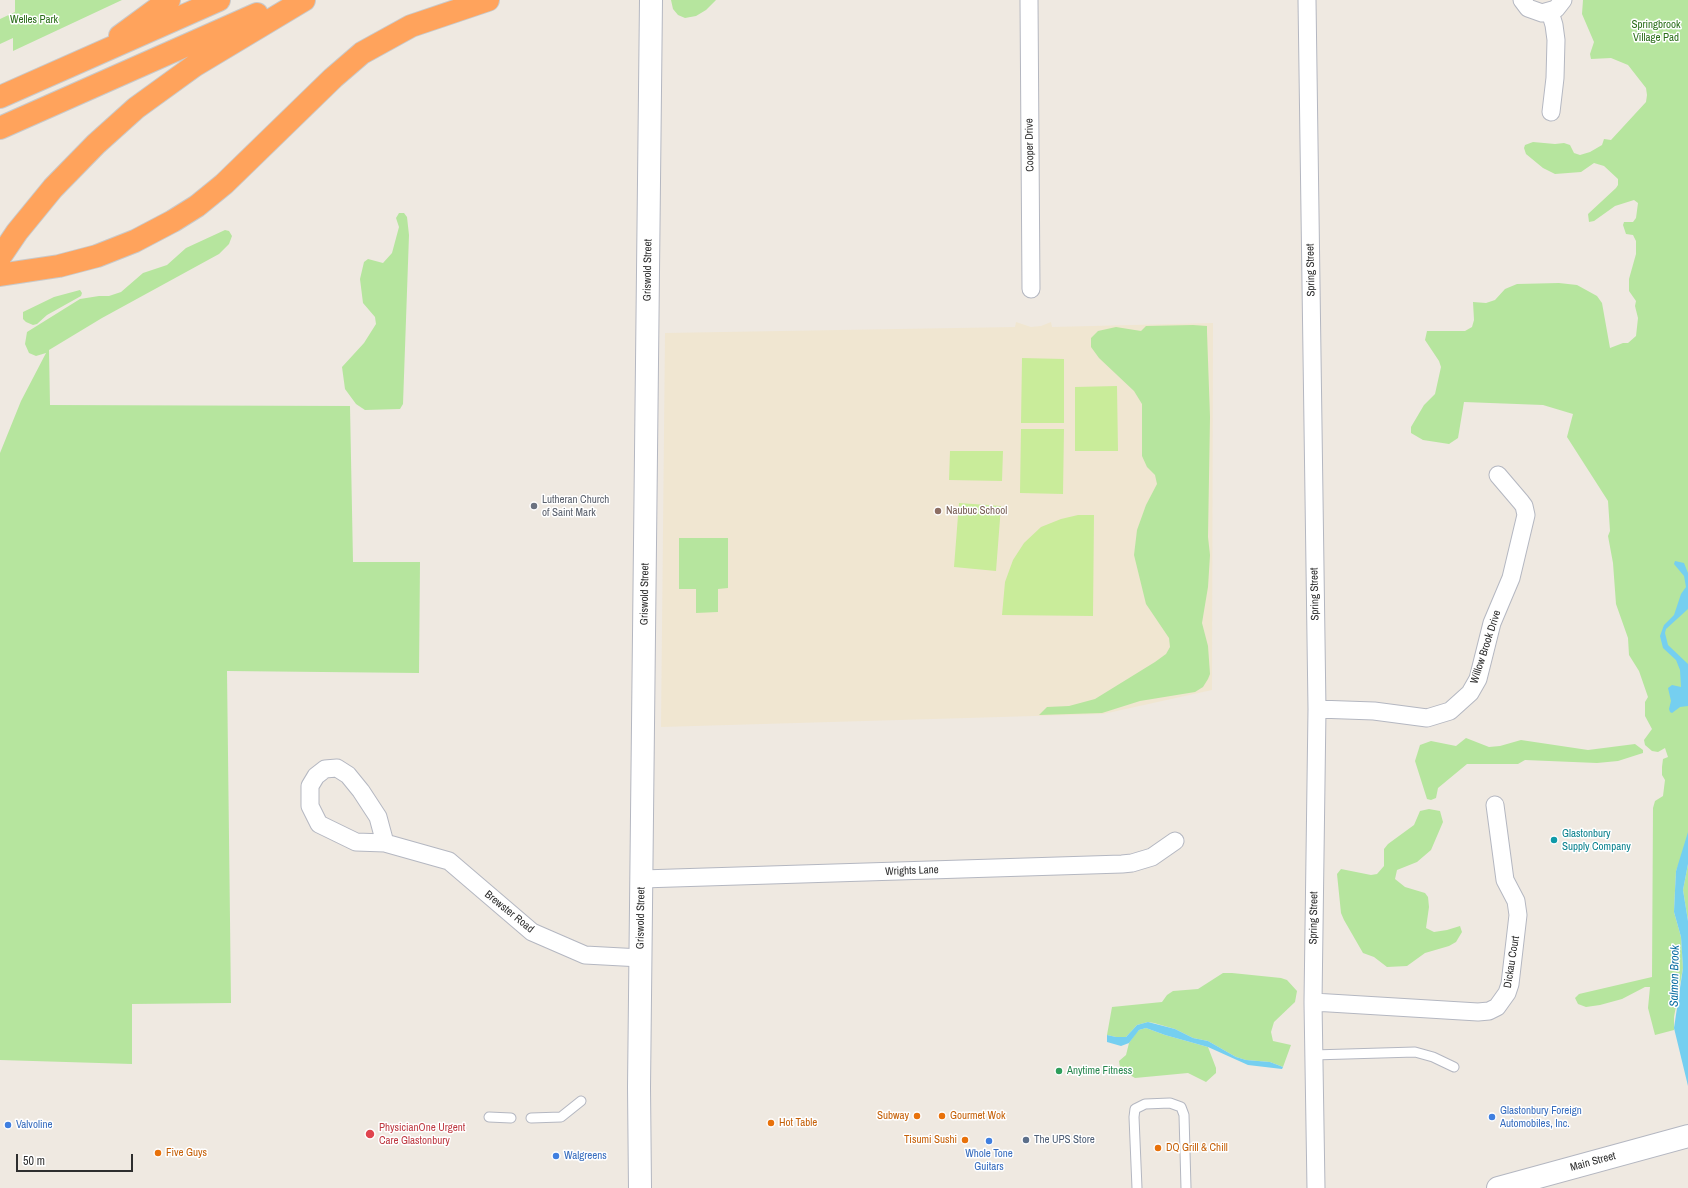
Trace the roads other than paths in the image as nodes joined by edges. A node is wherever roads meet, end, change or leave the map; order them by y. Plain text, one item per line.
1 (169, 0) edge
2 (219, 0) edge
3 (289, 0) edge
4 (304, 0) edge
5 (488, 0) edge
6 (651, 0) edge
7 (1029, 0) edge
8 (1307, 0) edge
9 (1522, 0) edge
10 (1563, 0) edge
11 (1550, 12) junction
12 (104, 51) junction
13 (0, 97) edge
14 (1551, 112) dead end
15 (0, 128) edge
16 (0, 257) edge
17 (0, 275) edge
18 (1031, 289) dead end
19 (1498, 475) dead end
20 (1317, 709) junction
21 (1495, 805) dead end
22 (1175, 841) dead end
23 (385, 843) junction
24 (642, 879) junction
25 (641, 958) junction
26 (1313, 1002) junction
27 (1313, 1055) junction
28 (1454, 1067) dead end
29 (581, 1101) dead end
30 (489, 1117) dead end
31 (512, 1118) dead end
32 (531, 1118) dead end
33 (1688, 1136) edge
34 (640, 1188) edge
35 (1137, 1188) edge
36 (1186, 1188) edge
37 (1316, 1188) edge
38 (1498, 1188) edge

1 - 12 highway
2 - 12 highway
3 - 15 highway
4 - 16 highway
5 - 17 highway
6 - 24 main road, Griswold Street
7 - 18 street, Cooper Drive
8 - 20 street, Spring Street
9 - 11 street
10 - 11 street
11 - 14 street
12 - 13 highway
19 - 20 street, Willow Brook Drive
20 - 26 street, Spring Street
21 - 26 street, Dickau Court
22 - 24 street, Wrights Lane
23 - 23 street, Brewster Road
23 - 25 street, Brewster Road
24 - 25 main road, Griswold Street
25 - 34 main road, Griswold Street
26 - 27 street, Spring Street
27 - 28 lane
27 - 37 street, Spring Street
29 - 32 lane
30 - 31 lane
33 - 38 main road, Main Street
35 - 36 lane

